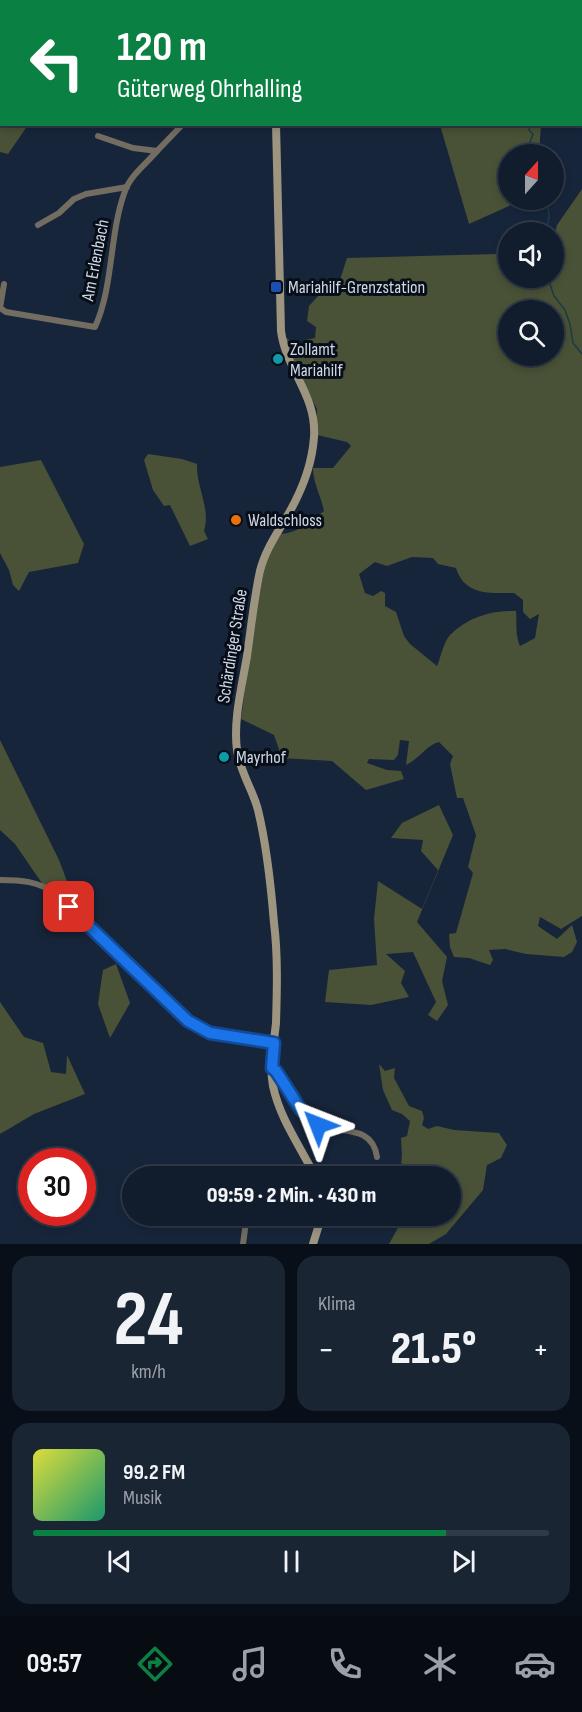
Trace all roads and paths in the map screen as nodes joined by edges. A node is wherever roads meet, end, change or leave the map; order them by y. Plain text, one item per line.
1 (181, 126) edge
2 (276, 126) edge
3 (98, 136) dead end
4 (158, 151) junction
5 (127, 187) junction
6 (38, 225) dead end
7 (4, 284) dead end
8 (0, 880) edge
9 (274, 1043) junction
10 (272, 1068) junction
11 (377, 1157) dead end
12 (309, 1166) edge
13 (245, 1226) edge
14 (319, 1226) edge
15 (243, 1244) edge
16 (313, 1244) edge

1 - 4 street
2 - 9 main road, Schärdinger Straße
3 - 4 street
4 - 5 street, Am Erlenbach
5 - 6 street, Am Erlenbach
5 - 7 street, Am Erlenbach
8 - 9 street
9 - 10 main road, Schärdinger Straße
10 - 11 street
10 - 12 main road, Schärdinger Straße
13 - 15 street
14 - 16 main road

